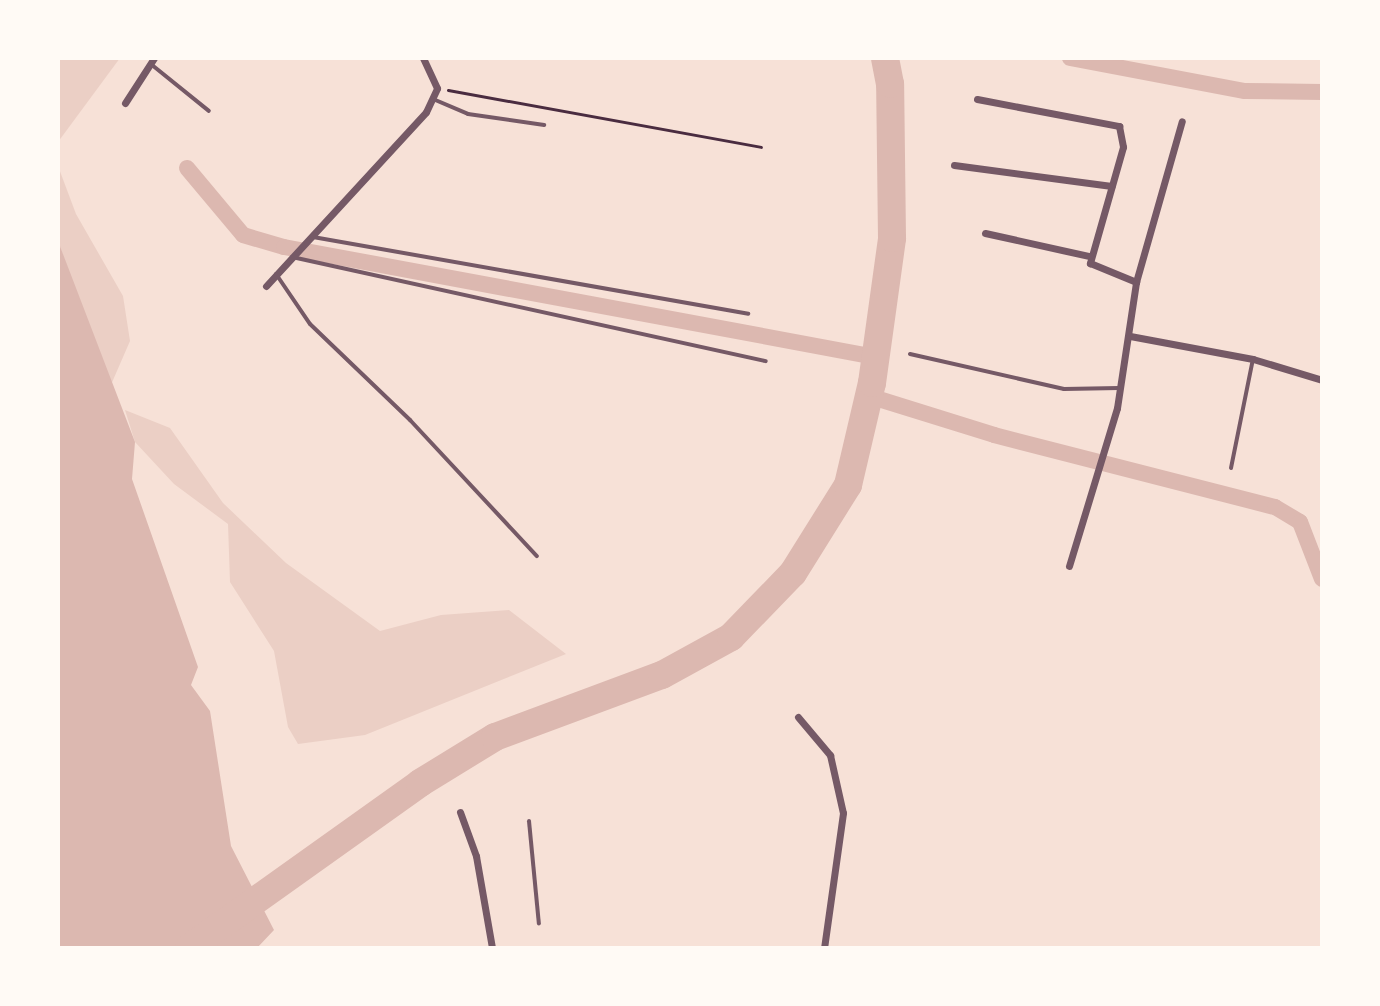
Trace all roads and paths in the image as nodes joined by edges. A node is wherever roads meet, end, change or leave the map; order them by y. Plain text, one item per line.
1 (423, 58) edge
2 (152, 61) edge
3 (437, 88) junction
4 (433, 99) junction
5 (977, 99) dead end
6 (125, 103) dead end
7 (209, 111) dead end
8 (1182, 121) dead end
9 (544, 125) dead end
10 (761, 147) dead end
11 (954, 165) dead end
12 (1112, 186) junction
13 (985, 233) dead end
14 (311, 237) junction
15 (1089, 256) junction
16 (292, 257) junction
17 (276, 274) junction
18 (1136, 282) junction
19 (266, 286) dead end
20 (748, 314) dead end
21 (1130, 336) junction
22 (910, 354) dead end
23 (1253, 359) junction
24 (766, 361) dead end
25 (1322, 380) edge
26 (1121, 388) junction
27 (1231, 468) dead end
28 (537, 556) dead end
29 (1069, 566) dead end
30 (798, 717) dead end
31 (460, 812) dead end
32 (529, 821) dead end
33 (539, 924) dead end
34 (492, 948) edge
35 (824, 948) edge

1 - 3 street
2 - 6 street
2 - 7 lane
3 - 4 street
3 - 10 path
4 - 9 lane
4 - 14 street
5 - 12 street
8 - 18 street
11 - 12 street
12 - 15 street
13 - 15 street
14 - 16 street
14 - 20 lane
15 - 18 street
16 - 17 street
16 - 24 lane
17 - 19 street
17 - 28 lane
18 - 21 street
21 - 23 street
21 - 26 street
22 - 26 lane
23 - 25 street
23 - 27 lane
26 - 29 street
30 - 35 street
31 - 34 street
32 - 33 lane

